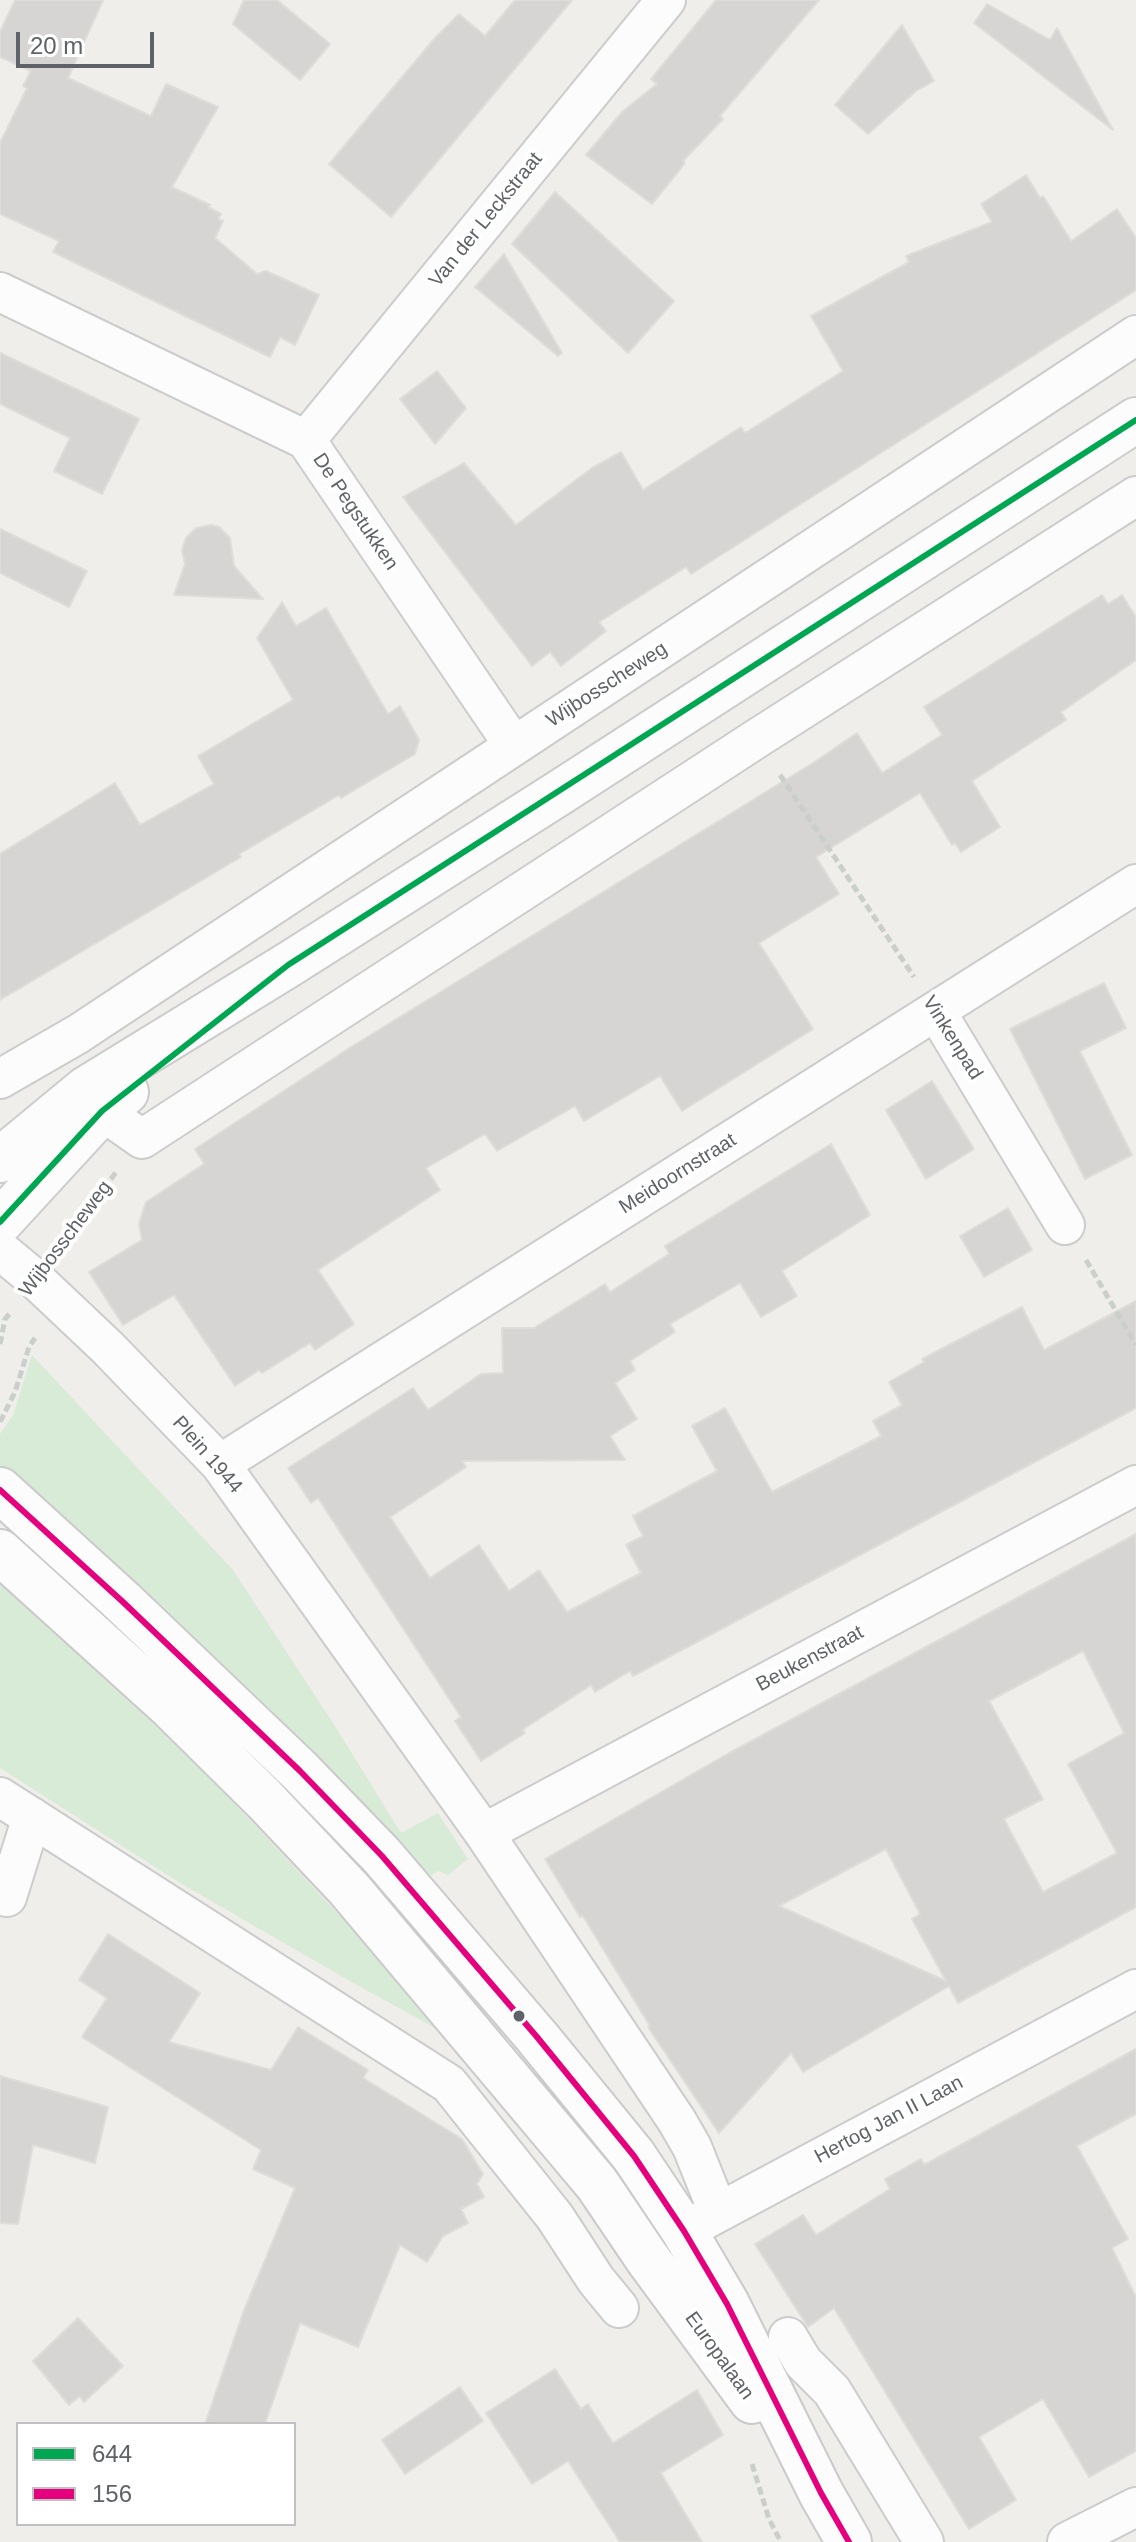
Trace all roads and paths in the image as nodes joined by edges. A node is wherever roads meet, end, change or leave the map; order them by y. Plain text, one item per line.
1 (666, 0) edge
2 (0, 292) edge
3 (1136, 335) edge
4 (1136, 420) edge
5 (306, 440) junction
6 (1136, 496) edge
7 (756, 739) junction
8 (514, 746) junction
9 (1136, 884) edge
10 (936, 1011) junction
11 (78, 1034) junction
12 (0, 1079) edge
13 (94, 1100) junction
14 (142, 1139) junction
15 (0, 1160) edge
16 (0, 1222) edge
17 (1065, 1225) joint
18 (0, 1250) edge
19 (47, 1290) junction
20 (0, 1344) edge
21 (1136, 1345) edge
22 (0, 1422) edge
23 (220, 1464) junction
24 (1136, 1485) edge
25 (0, 1490) edge
26 (0, 1552) edge
27 (0, 1797) edge
28 (32, 1817) junction
29 (484, 1833) junction
30 (7, 1897) dead end
31 (1136, 1989) edge
32 (701, 2221) junction
33 (647, 2258) junction
34 (619, 2308) dead end
35 (788, 2337) dead end
36 (821, 2493) junction
37 (1136, 2507) edge
38 (849, 2542) edge
39 (924, 2542) edge
40 (1067, 2542) edge

1 - 5 street, Van der Leckstraat
2 - 5 street, De Pegstukken
3 - 8 street, Wijbosscheweg
4 - 13 main road
5 - 8 street, De Pegstukken
6 - 7 street
7 - 10 path, Vinkenpad
7 - 14 street
8 - 11 street, Wijbosscheweg
9 - 10 street, Meidoornstraat
10 - 17 street, Vinkenpad
10 - 23 street, Meidoornstraat
11 - 12 street, Wijbosscheweg
11 - 13 street
13 - 14 street
13 - 15 main road
13 - 16 main road
14 - 19 path, Wijbosscheweg
17 - 21 path
18 - 19 street, Plein 1944
19 - 20 path, Wijbosscheweg
19 - 22 path
19 - 23 street, Plein 1944
23 - 29 street, Plein 1944
24 - 29 street, Beukenstraat
25 - 32 main road
26 - 33 main road
27 - 28 street
28 - 30 street
28 - 34 street
29 - 32 street, Plein 1944
31 - 32 street, Hertog Jan II Laan
32 - 33 street, Hertog Jan II Laan
32 - 36 main road, Europalaan
33 - 36 main road, Europalaan
35 - 39 street
36 - 38 main road, Europalaan
37 - 40 street

